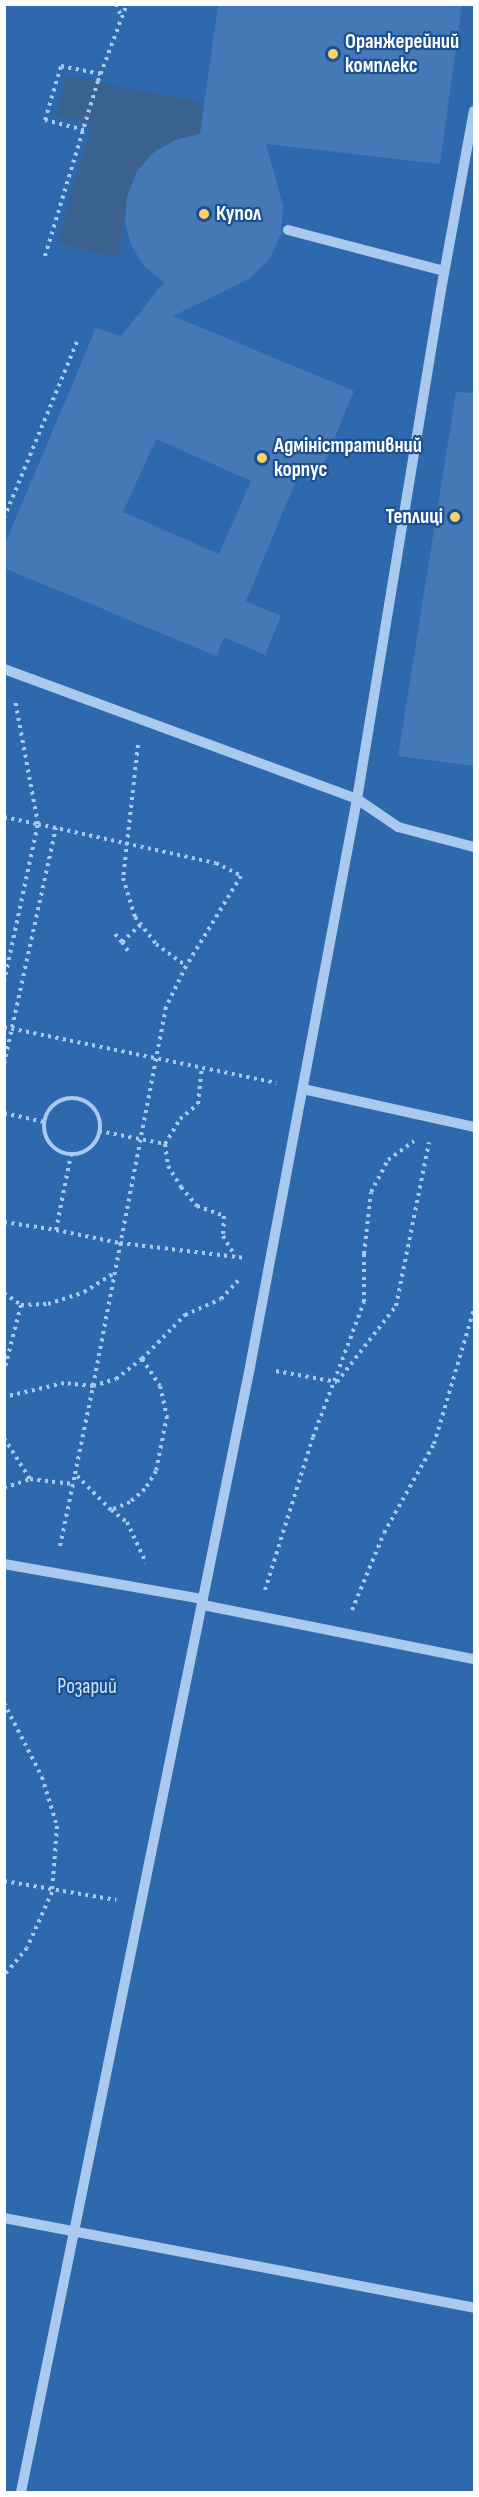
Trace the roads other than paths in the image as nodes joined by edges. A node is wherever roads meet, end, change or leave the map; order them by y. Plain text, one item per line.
1 (474, 111) edge
2 (288, 230) dead end
3 (444, 271) junction
4 (7, 671) edge
5 (357, 799) junction
6 (474, 847) edge
7 (303, 1089) junction
8 (474, 1127) edge
9 (4, 1564) edge
10 (203, 1602) junction
11 (474, 1659) edge
12 (4, 2218) edge
13 (73, 2233) junction
14 (474, 2308) edge
15 (21, 2493) edge

1 - 3 street
2 - 3 street
3 - 5 street
4 - 5 street
5 - 6 street
5 - 7 street
7 - 8 street
7 - 10 street
9 - 10 street
10 - 11 street
10 - 13 street
12 - 13 street
13 - 14 street
13 - 15 street

